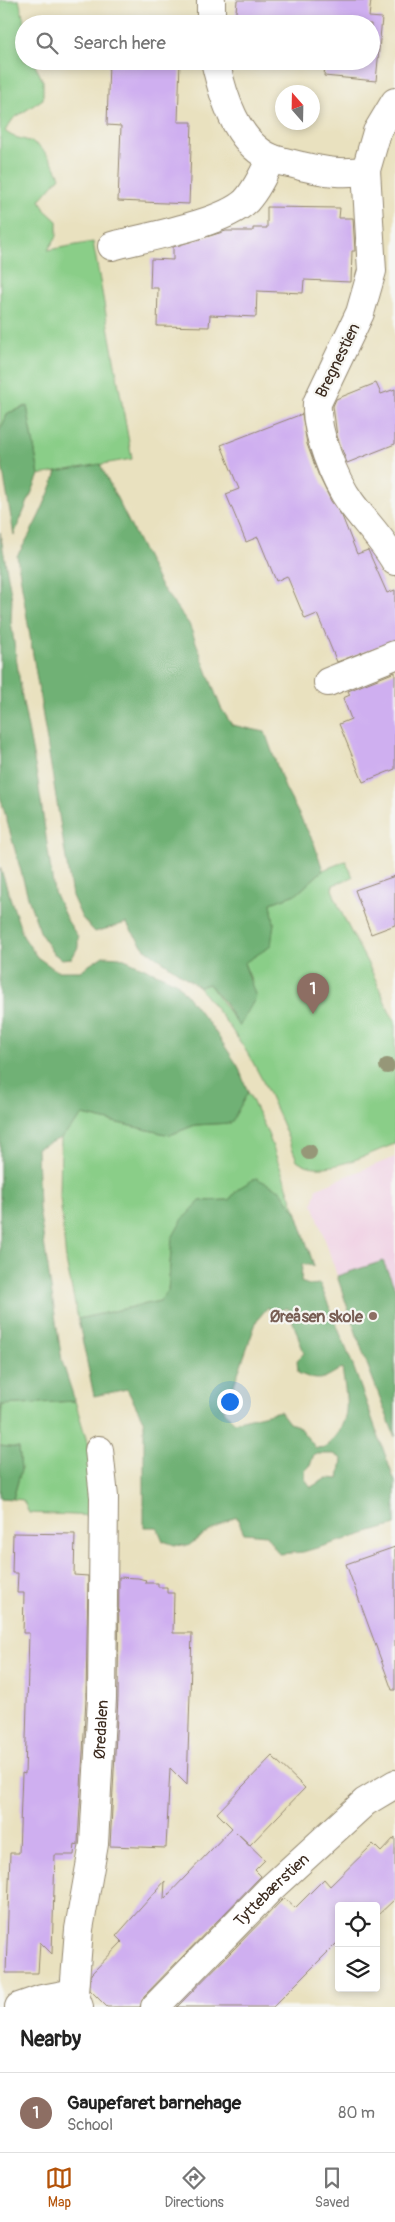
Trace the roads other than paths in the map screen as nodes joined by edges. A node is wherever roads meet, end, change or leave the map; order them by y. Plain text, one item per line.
1 (211, 0) edge
2 (211, 15) edge
3 (217, 70) edge
4 (395, 102) edge
5 (271, 158) junction
6 (366, 170) junction
7 (112, 246) dead end
8 (395, 561) edge
9 (395, 655) edge
10 (328, 682) dead end
11 (99, 1450) dead end
12 (395, 1784) edge
13 (77, 2000) edge
14 (19, 2007) edge
15 (155, 2007) edge

1 - 2 street
3 - 5 street
4 - 6 street, Bregnestien
5 - 6 street
5 - 7 street
6 - 8 street, Bregnestien
9 - 10 street
11 - 13 street, Øredalen
12 - 15 street, Tyttebærstien
13 - 14 street

